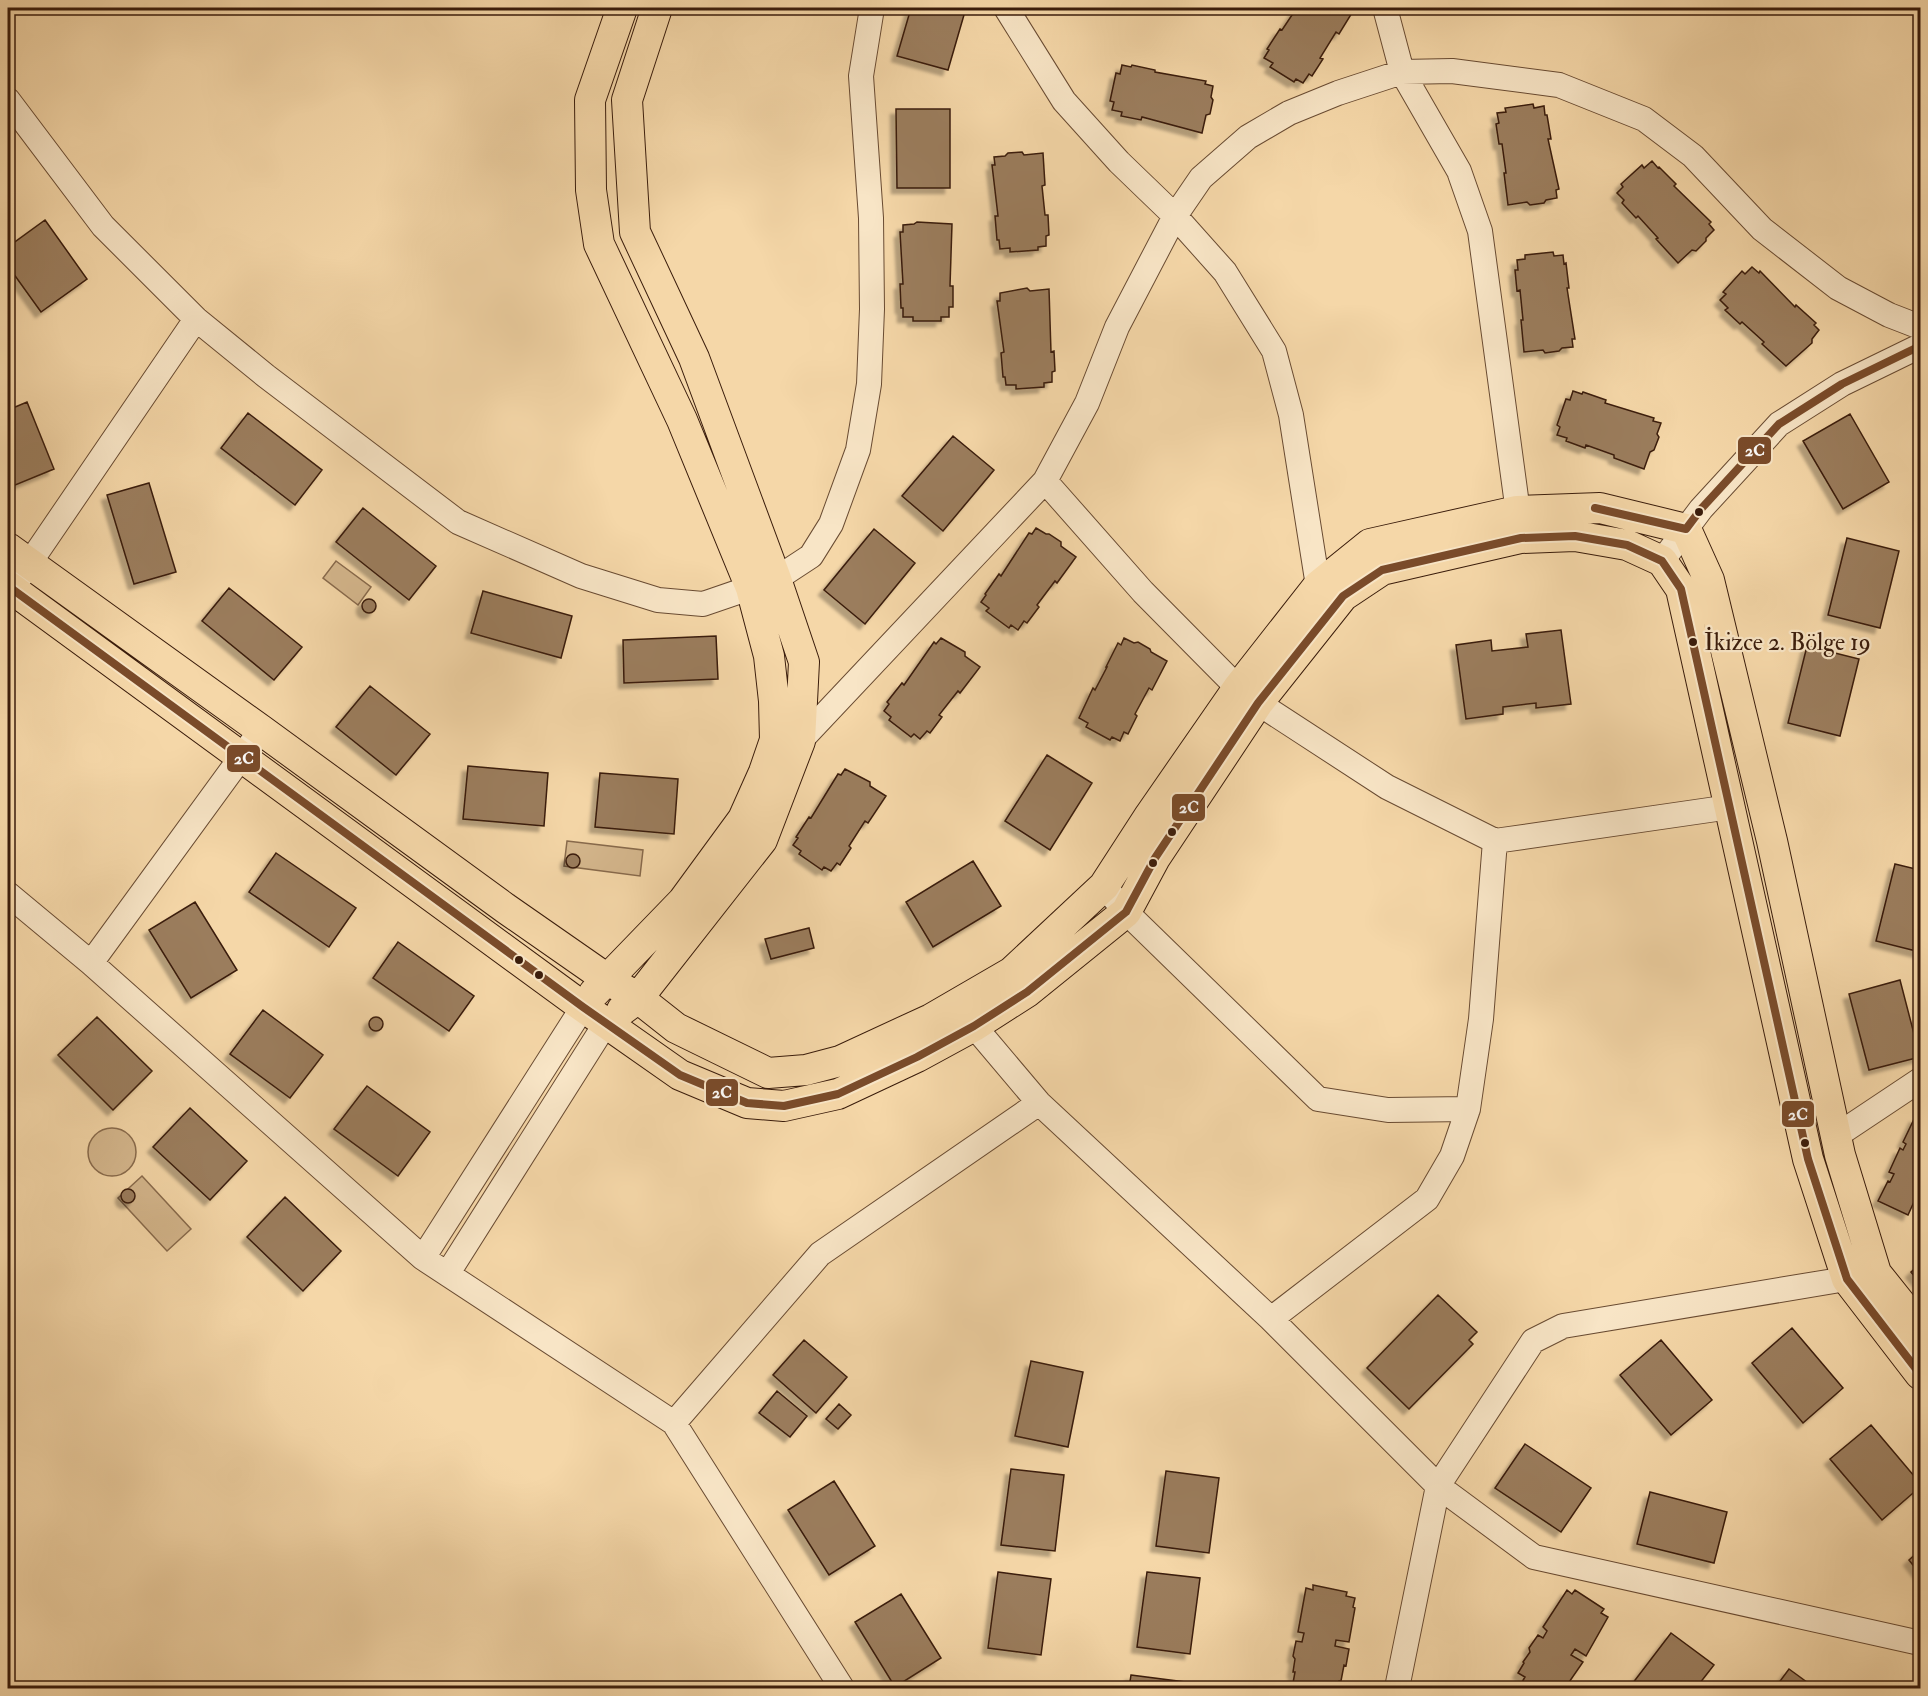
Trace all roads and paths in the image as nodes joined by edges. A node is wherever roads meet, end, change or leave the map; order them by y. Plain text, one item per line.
1 (622, 8) edge
2 (657, 8) edge
3 (872, 8) edge
4 (1006, 8) edge
5 (1384, 8) edge
6 (1402, 72) junction
7 (8, 100) edge
8 (1175, 216) junction
9 (196, 319) junction
10 (1920, 327) edge
11 (1920, 346) edge
12 (1045, 481) junction
13 (1519, 524) junction
14 (1686, 529) junction
15 (18, 557) edge
16 (1662, 561) junction
17 (763, 584) junction
18 (1318, 586) junction
19 (9, 590) edge
20 (1248, 695) junction
21 (261, 730) junction
22 (800, 741) junction
23 (241, 756) junction
24 (1730, 807) junction
25 (1495, 841) junction
26 (1104, 886) junction
27 (8, 894) edge
28 (1126, 912) junction
29 (91, 963) junction
30 (607, 979) junction
31 (638, 998) junction
32 (594, 1015) junction
33 (974, 1026) junction
34 (1920, 1080) edge
35 (1039, 1103) junction
36 (1468, 1109) junction
37 (1836, 1136) junction
38 (423, 1257) junction
39 (448, 1273) junction
40 (1862, 1276) junction
41 (1270, 1319) junction
42 (1920, 1328) edge
43 (1920, 1374) edge
44 (674, 1423) junction
45 (1438, 1486) junction
46 (1920, 1643) edge
47 (842, 1689) edge
48 (1397, 1689) edge

1 - 17 main road
2 - 17 main road
3 - 17 street
4 - 8 street
5 - 6 street
6 - 8 street
6 - 10 street
6 - 13 street
7 - 9 street
8 - 12 street
8 - 18 street
9 - 15 street
9 - 17 street
11 - 14 street
12 - 20 street
12 - 22 street
13 - 14 main road
13 - 16 main road
13 - 18 main road
13 - 20 main road
14 - 16 street
14 - 37 main road
15 - 19 street
15 - 21 main road
16 - 24 main road
17 - 22 main road
17 - 30 main road
18 - 20 main road
19 - 23 main road
20 - 25 street
20 - 26 main road
20 - 28 main road
21 - 23 street
21 - 30 main road
22 - 31 main road
23 - 29 street
23 - 32 main road
24 - 25 street
24 - 40 main road
25 - 36 street
26 - 28 street
26 - 31 main road
27 - 29 street
28 - 33 main road
28 - 36 street
29 - 38 street
30 - 31 main road
30 - 32 main road
31 - 32 main road
32 - 33 main road
32 - 38 street
32 - 39 street
33 - 35 street
34 - 37 street
35 - 41 street
35 - 44 street
36 - 41 street
37 - 40 main road
38 - 39 street
39 - 44 street
40 - 42 main road
40 - 43 main road
40 - 45 street
41 - 45 street
44 - 47 street
45 - 46 street
45 - 48 street

